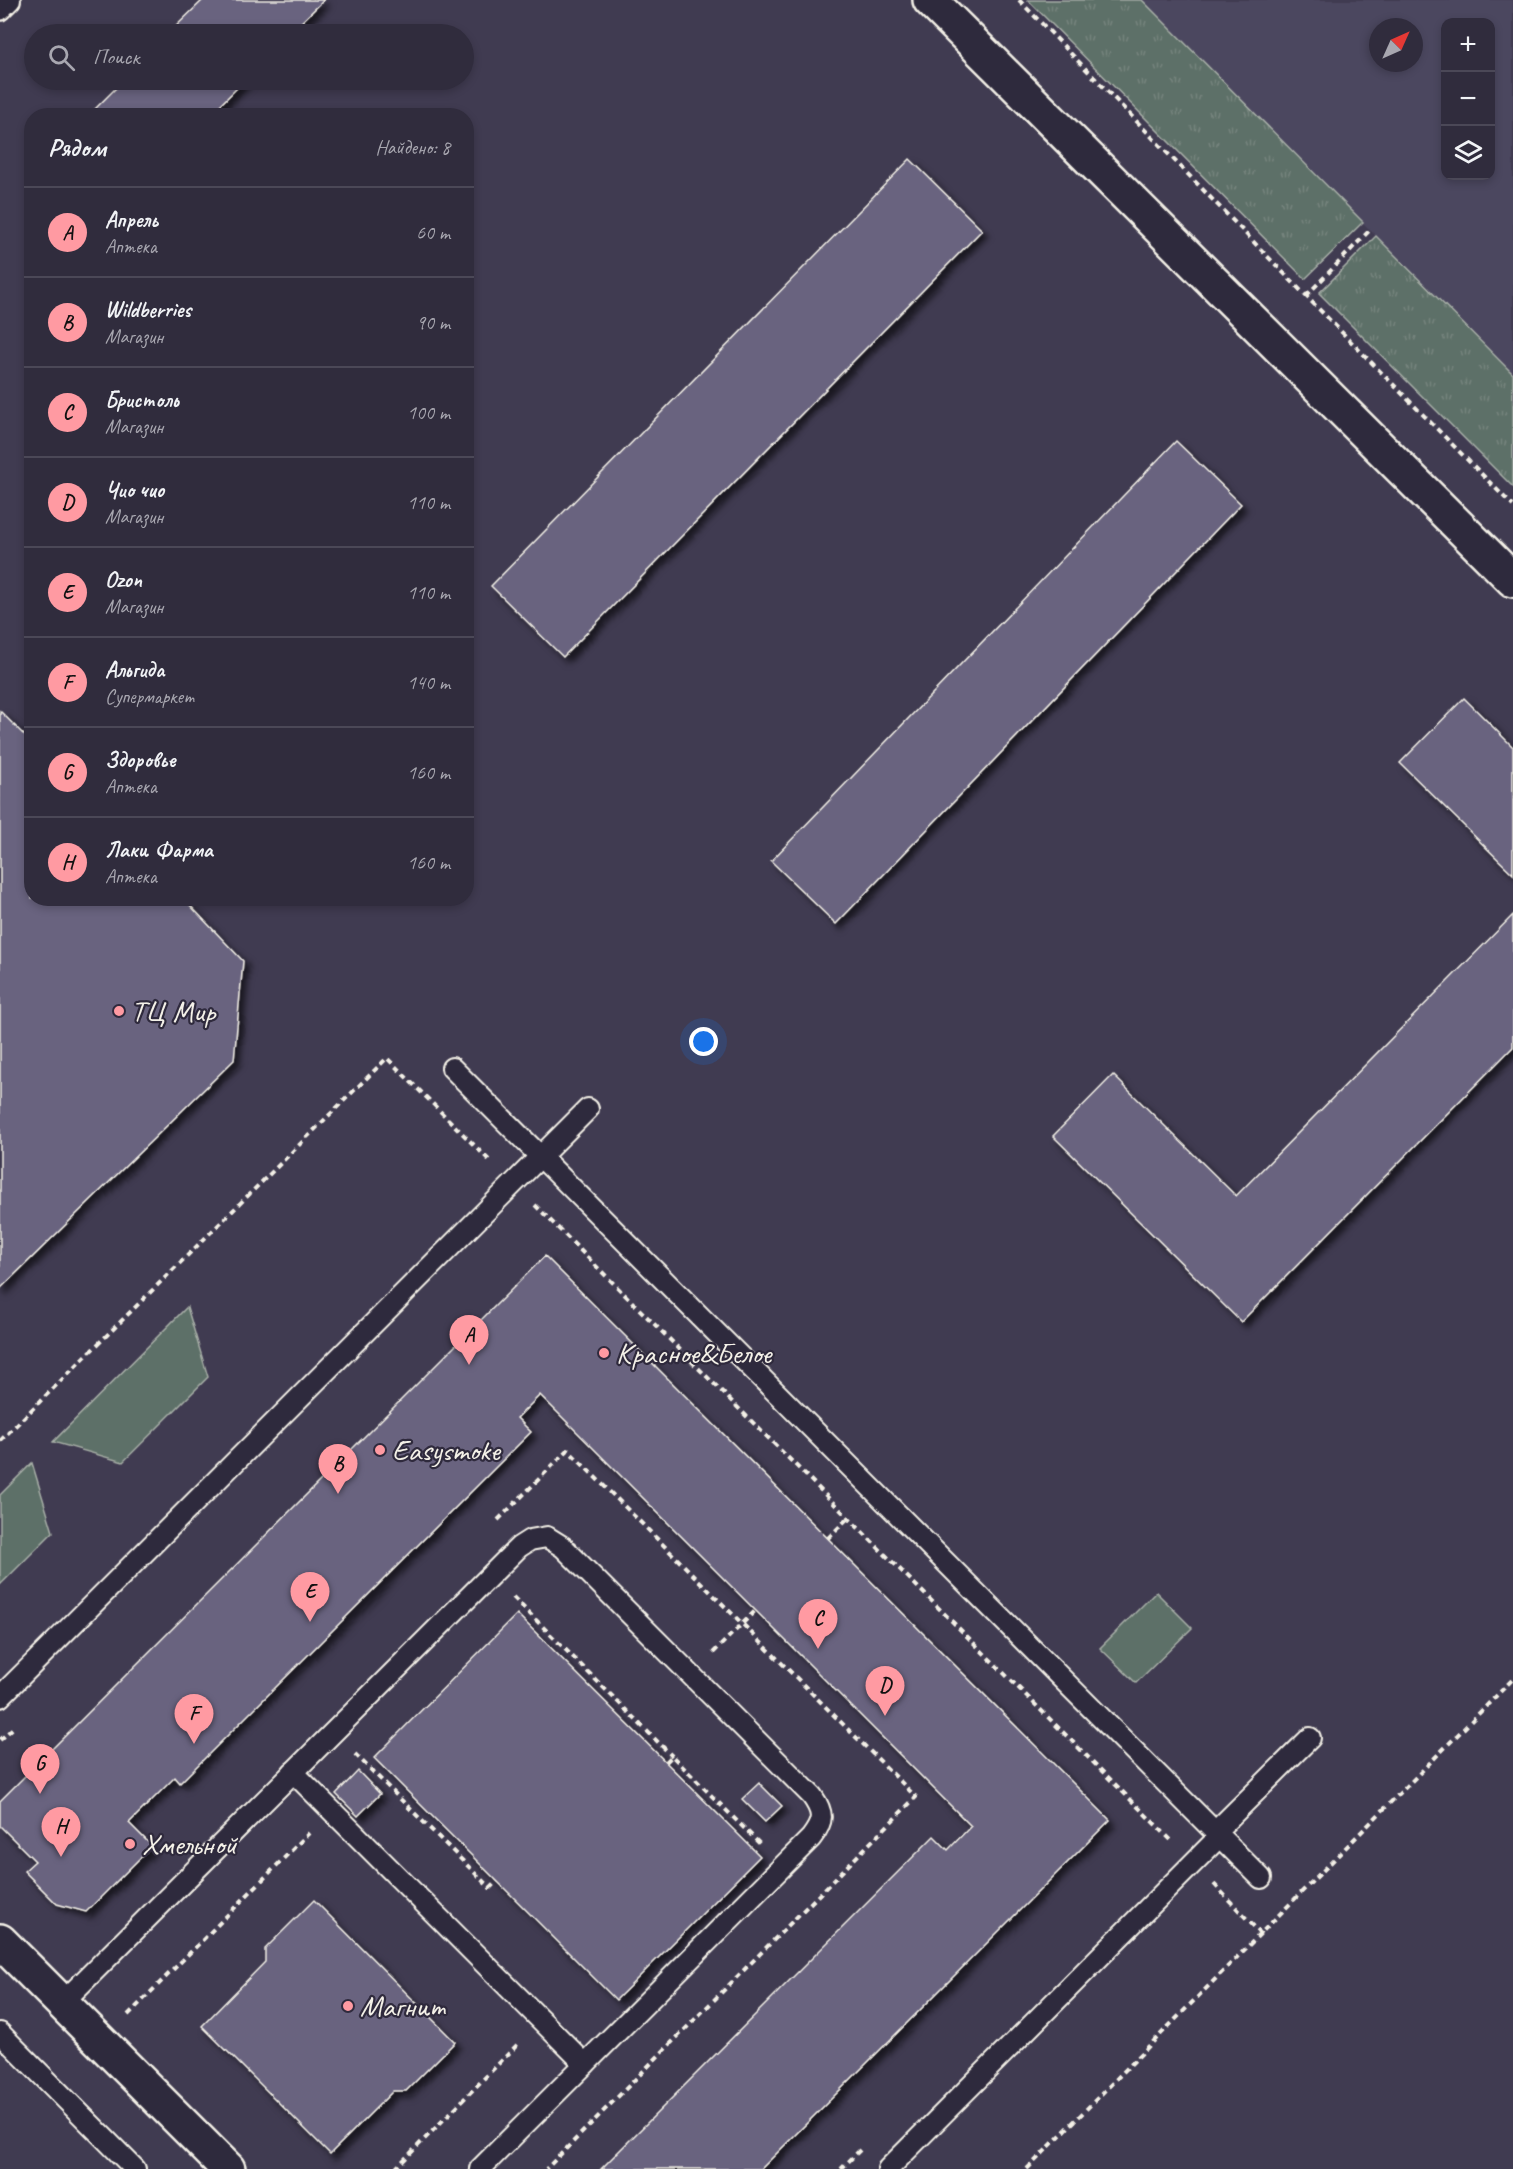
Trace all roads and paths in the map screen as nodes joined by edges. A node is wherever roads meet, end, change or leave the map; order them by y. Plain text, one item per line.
1 (9, 0) edge
2 (930, 0) edge
3 (1018, 0) edge
4 (0, 10) edge
5 (1370, 230) dead end
6 (1306, 297) junction
7 (1513, 506) edge
8 (1513, 580) edge
9 (452, 1068) dead end
10 (588, 1110) dead end
11 (540, 1157) junction
12 (513, 1184) junction
13 (0, 1442) edge
14 (848, 1519) junction
15 (492, 1526) dead end
16 (828, 1538) dead end
17 (756, 1611) dead end
18 (536, 1620) dead end
19 (742, 1624) junction
20 (691, 1675) junction
21 (1513, 1679) edge
22 (0, 1697) edge
23 (333, 1732) junction
24 (1310, 1738) dead end
25 (672, 1756) junction
26 (666, 1762) dead end
27 (293, 1772) junction
28 (315, 1826) dead end
29 (1218, 1834) junction
30 (1193, 1863) junction
31 (783, 1867) junction
32 (1261, 1878) dead end
33 (497, 1881) dead end
34 (1261, 1934) junction
35 (0, 1941) edge
36 (62, 2003) junction
37 (125, 2018) dead end
38 (0, 2033) edge
39 (525, 2037) dead end
40 (585, 2064) junction
41 (135, 2169) edge
42 (228, 2169) edge
43 (395, 2169) edge
44 (480, 2169) edge
45 (546, 2169) edge
46 (888, 2169) edge
47 (1027, 2169) edge

1 - 4 lane
2 - 8 street
3 - 6 path
5 - 6 path
6 - 7 path
9 - 11 lane
10 - 11 lane
11 - 12 lane
11 - 29 lane
12 - 13 path
12 - 14 path
12 - 22 lane
14 - 16 path
14 - 30 path
15 - 19 path
17 - 19 path
18 - 25 path
19 - 20 path
19 - 45 path
20 - 23 lane
20 - 31 lane
21 - 34 path
23 - 27 lane
23 - 33 path
24 - 29 lane
25 - 26 path
25 - 31 path
27 - 36 lane
27 - 40 lane
28 - 37 path
29 - 30 lane
29 - 32 lane
30 - 34 path
30 - 46 lane
31 - 40 lane
34 - 47 path
35 - 36 street
36 - 42 street
38 - 41 lane
39 - 43 path
40 - 44 lane

